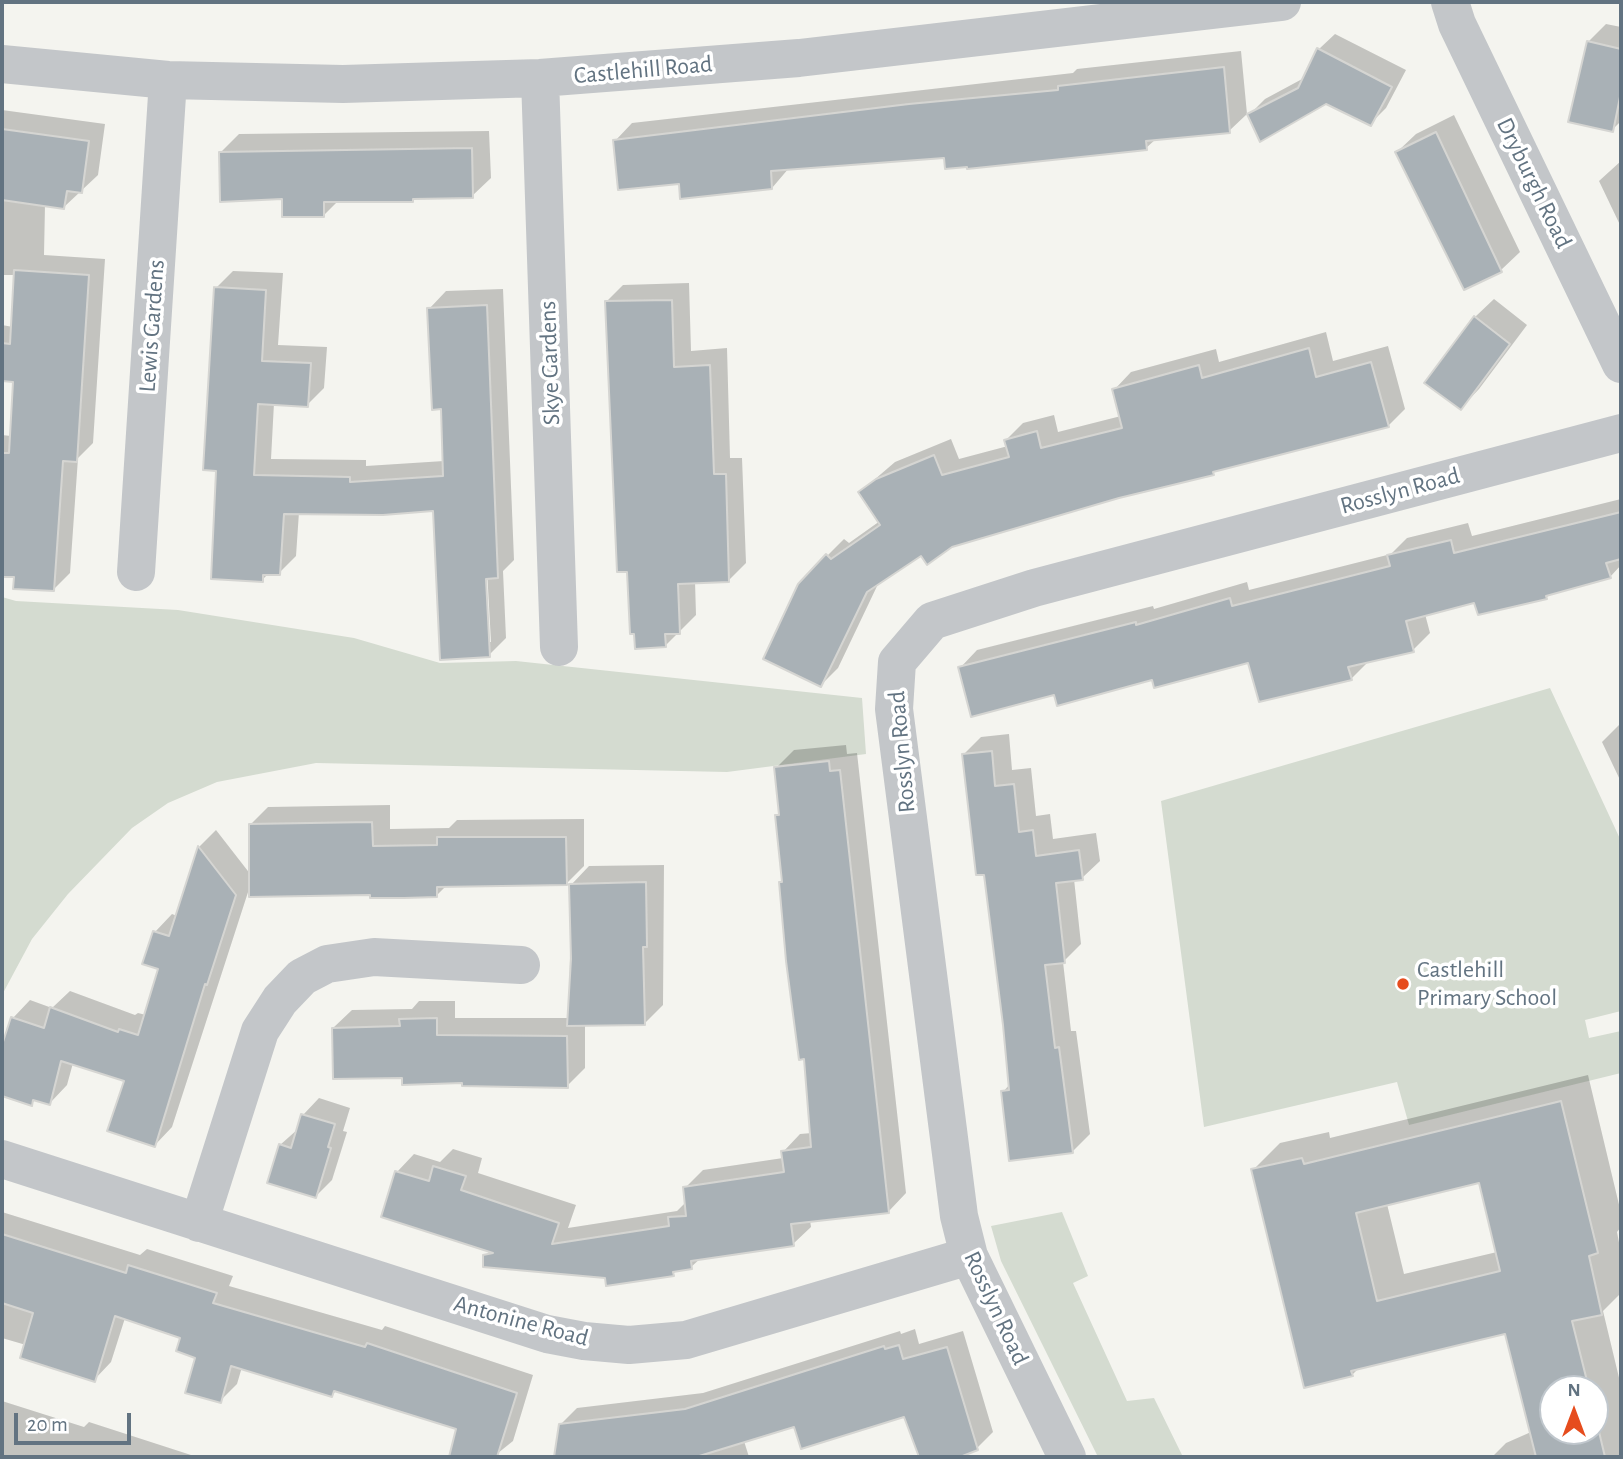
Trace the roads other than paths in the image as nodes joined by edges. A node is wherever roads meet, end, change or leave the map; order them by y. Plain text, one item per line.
1 (1282, 2) edge
2 (1450, 2) edge
3 (2, 64) edge
4 (540, 78) junction
5 (168, 80) junction
6 (1621, 364) edge
7 (1621, 433) edge
8 (136, 572) dead end
9 (559, 647) dead end
10 (521, 965) dead end
11 (2, 1158) edge
12 (199, 1223) junction
13 (969, 1256) junction
14 (1067, 1457) edge

1 - 4 street, Castlehill Road
2 - 6 street, Dryburgh Road
3 - 5 street, Castlehill Road
4 - 5 street, Castlehill Road
4 - 9 street, Skye Gardens
5 - 8 street, Lewis Gardens
7 - 13 street, Rosslyn Road
10 - 12 street
11 - 12 street, Antonine Road
12 - 13 street, Antonine Road
13 - 14 street, Rosslyn Road

